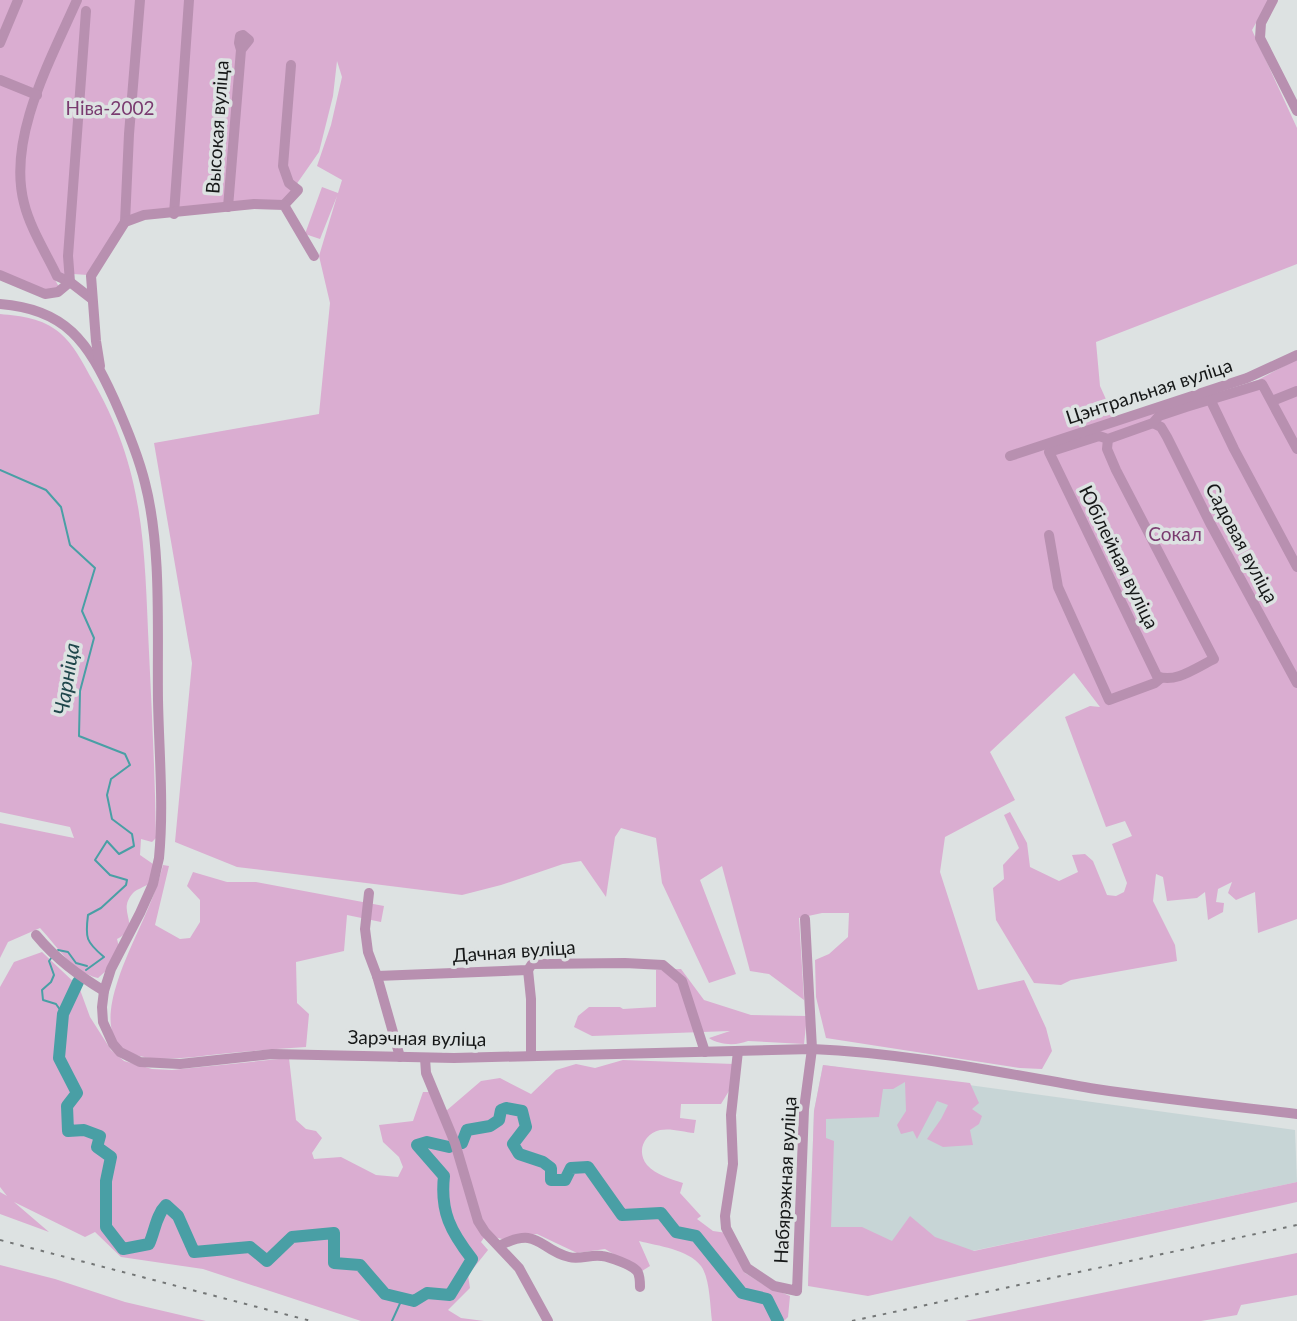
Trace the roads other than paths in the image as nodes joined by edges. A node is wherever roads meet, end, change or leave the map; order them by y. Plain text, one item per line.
1 (18, 0) edge
2 (77, 0) edge
3 (140, 0) edge
4 (189, 0) edge
5 (1273, 0) edge
6 (86, 11) dead end
7 (0, 43) edge
8 (240, 50) dead end
9 (291, 65) dead end
10 (0, 80) edge
11 (37, 95) junction
12 (1297, 111) edge
13 (284, 205) junction
14 (228, 207) junction
15 (174, 214) junction
16 (125, 222) junction
17 (314, 256) dead end
18 (0, 275) edge
19 (70, 279) junction
20 (92, 299) junction
21 (0, 304) edge
22 (1297, 355) edge
23 (101, 370) junction
24 (1297, 391) edge
25 (1210, 399) junction
26 (1272, 401) junction
27 (1117, 421) junction
28 (1153, 423) junction
29 (1121, 434) junction
30 (1108, 439) junction
31 (1297, 449) edge
32 (1010, 456) dead end
33 (1049, 536) dead end
34 (1297, 567) edge
35 (1159, 677) junction
36 (1297, 683) edge
37 (369, 892) dead end
38 (805, 919) dead end
39 (36, 935) dead end
40 (528, 970) junction
41 (377, 976) junction
42 (104, 991) junction
43 (812, 1049) junction
44 (738, 1051) junction
45 (705, 1052) junction
46 (531, 1056) junction
47 (400, 1057) junction
48 (425, 1058) junction
49 (1297, 1114) edge
50 (499, 1246) junction
51 (640, 1287) dead end
52 (548, 1321) edge

1 - 7 street
2 - 11 street
3 - 16 street
4 - 15 street
5 - 12 street
6 - 19 street
8 - 14 street, Высокая вуліца
9 - 13 street
10 - 11 street
11 - 19 street
13 - 14 street
13 - 17 street
14 - 15 street
15 - 16 street
16 - 20 street
18 - 19 street
19 - 20 street
20 - 23 street
21 - 23 street
22 - 27 street, Цэнтральная вуліца
23 - 42 street
24 - 26 street
25 - 26 street
25 - 28 street
25 - 34 street
26 - 31 street
27 - 29 street
27 - 32 street, Цэнтральная вуліца
28 - 29 street
28 - 36 street, Садовая вуліца
29 - 30 street
30 - 35 street
30 - 35 street, Юбілейная вуліца
33 - 35 street
37 - 41 street
38 - 43 street, Набярэжная вуліца
39 - 42 street
40 - 41 street, Дачная вуліца
40 - 45 street, Дачная вуліца
40 - 46 street
41 - 47 street
42 - 47 street, Зарэчная вуліца
43 - 44 street, Зарэчная вуліца
43 - 44 street, Набярэжная вуліца
43 - 49 street, Зарэчная вуліца
44 - 45 street, Зарэчная вуліца
45 - 46 street, Зарэчная вуліца
46 - 48 street, Зарэчная вуліца
47 - 48 street, Зарэчная вуліца
48 - 50 street
50 - 51 street
50 - 52 street

